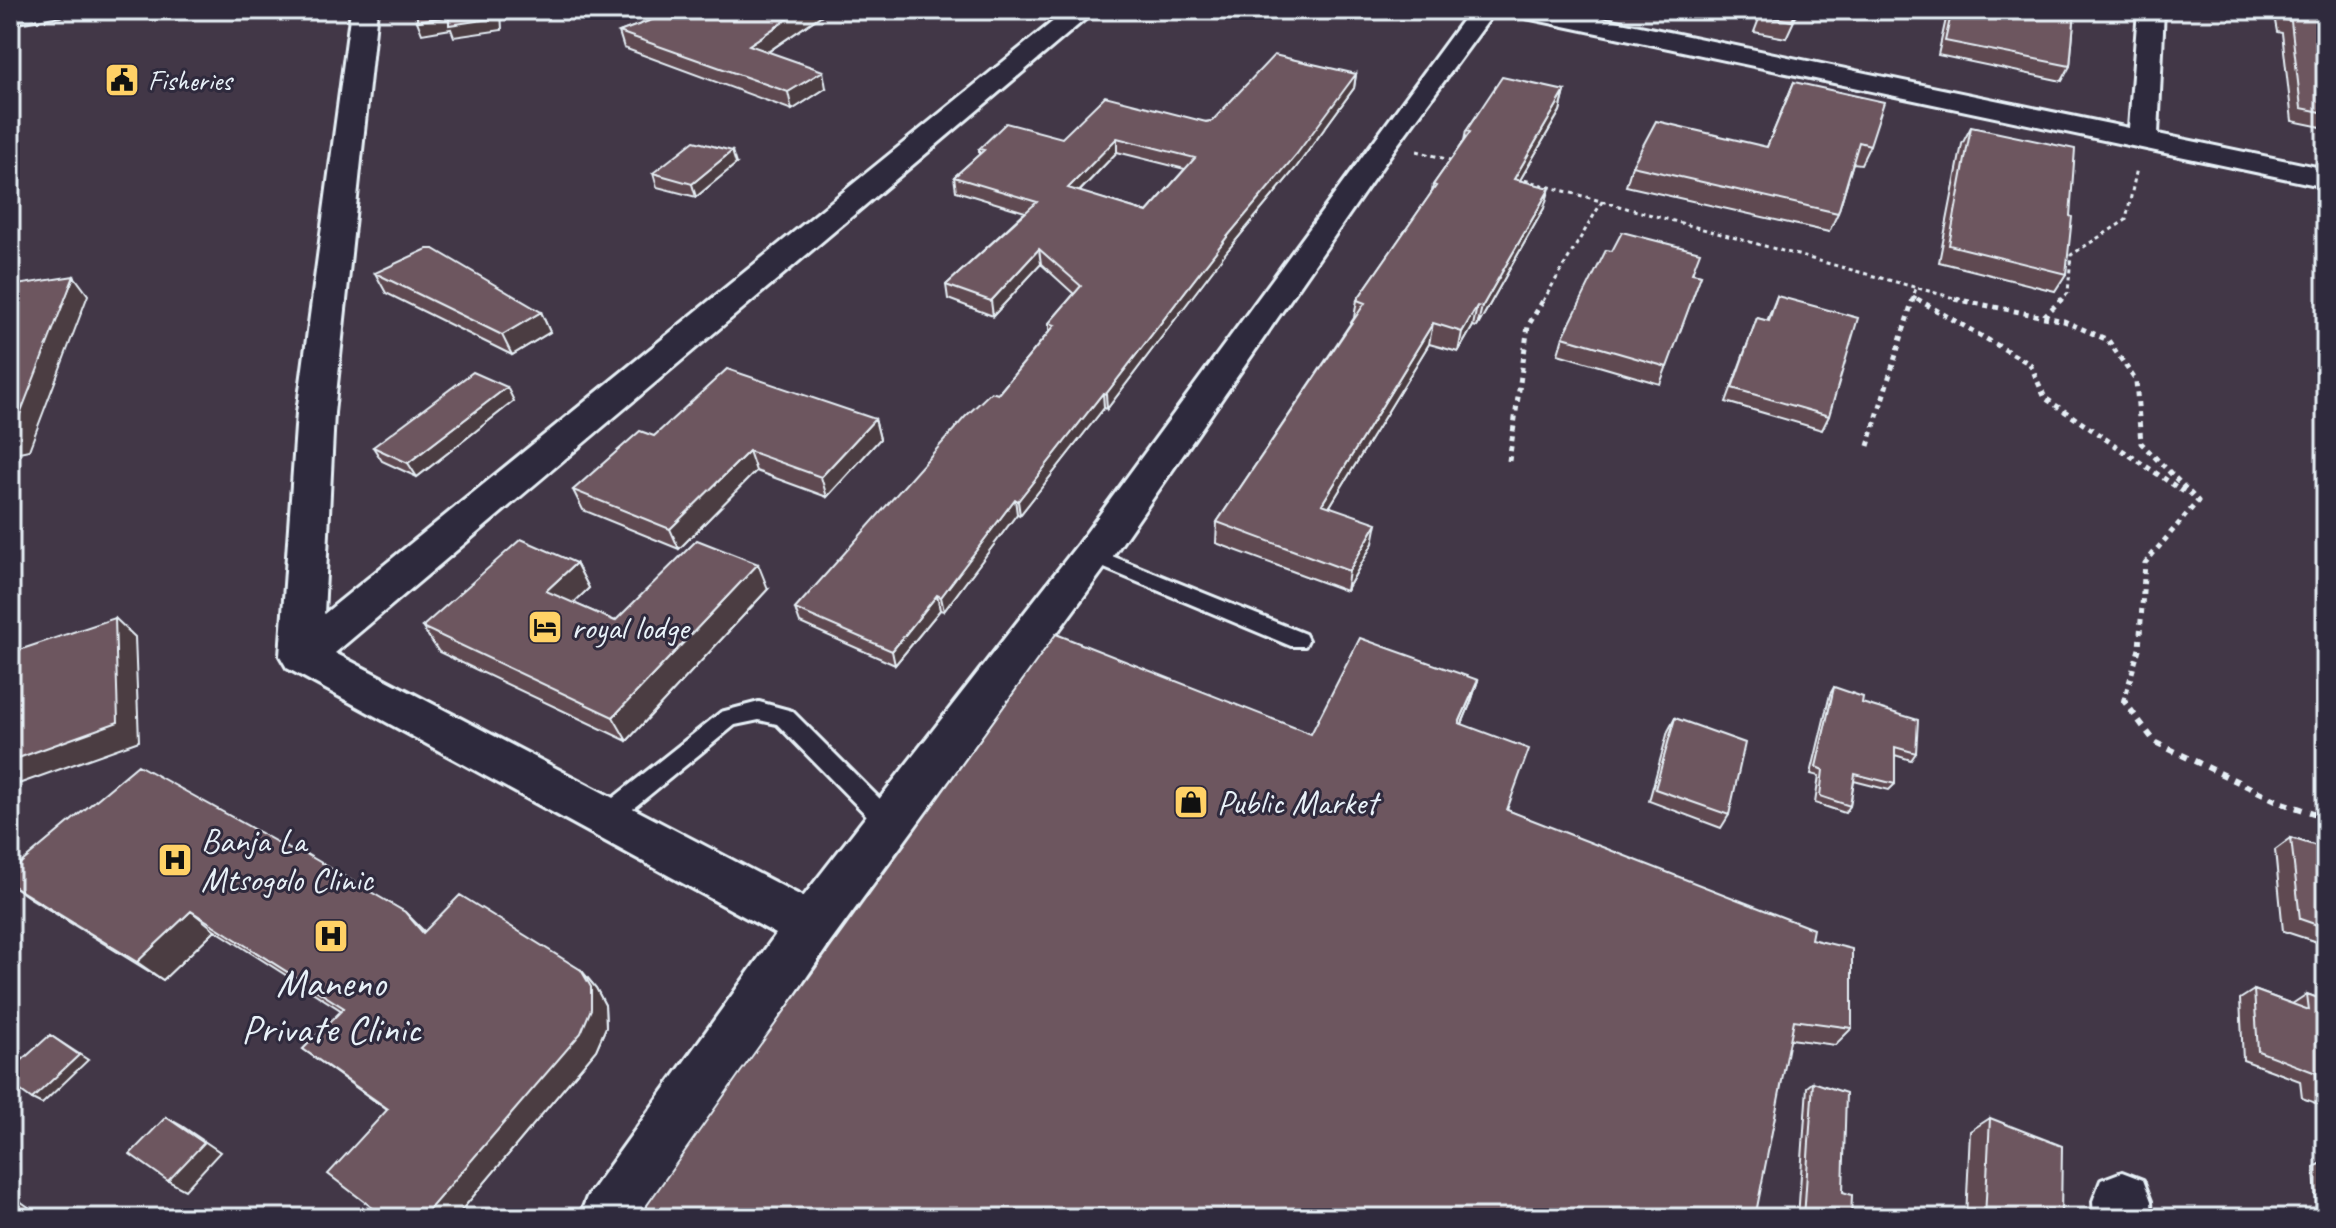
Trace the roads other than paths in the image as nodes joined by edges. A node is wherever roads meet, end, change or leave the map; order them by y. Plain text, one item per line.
1 (52, 10) edge
2 (364, 10) edge
3 (1083, 10) edge
4 (1483, 10) edge
5 (1526, 10) edge
6 (2151, 10) edge
7 (10, 15) edge
8 (1626, 19) edge
9 (2143, 139) junction
10 (2326, 178) edge
11 (1092, 555) junction
12 (1298, 640) dead end
13 (302, 656) junction
14 (606, 817) junction
15 (891, 825) junction
16 (811, 927) junction
17 (608, 1218) edge

1 - 7 street
2 - 13 street
3 - 13 street
4 - 11 street
5 - 8 street
6 - 9 street
8 - 9 street
9 - 10 street
11 - 12 lane
11 - 15 street
13 - 14 street
14 - 15 lane
14 - 16 street
15 - 16 street
16 - 17 street

